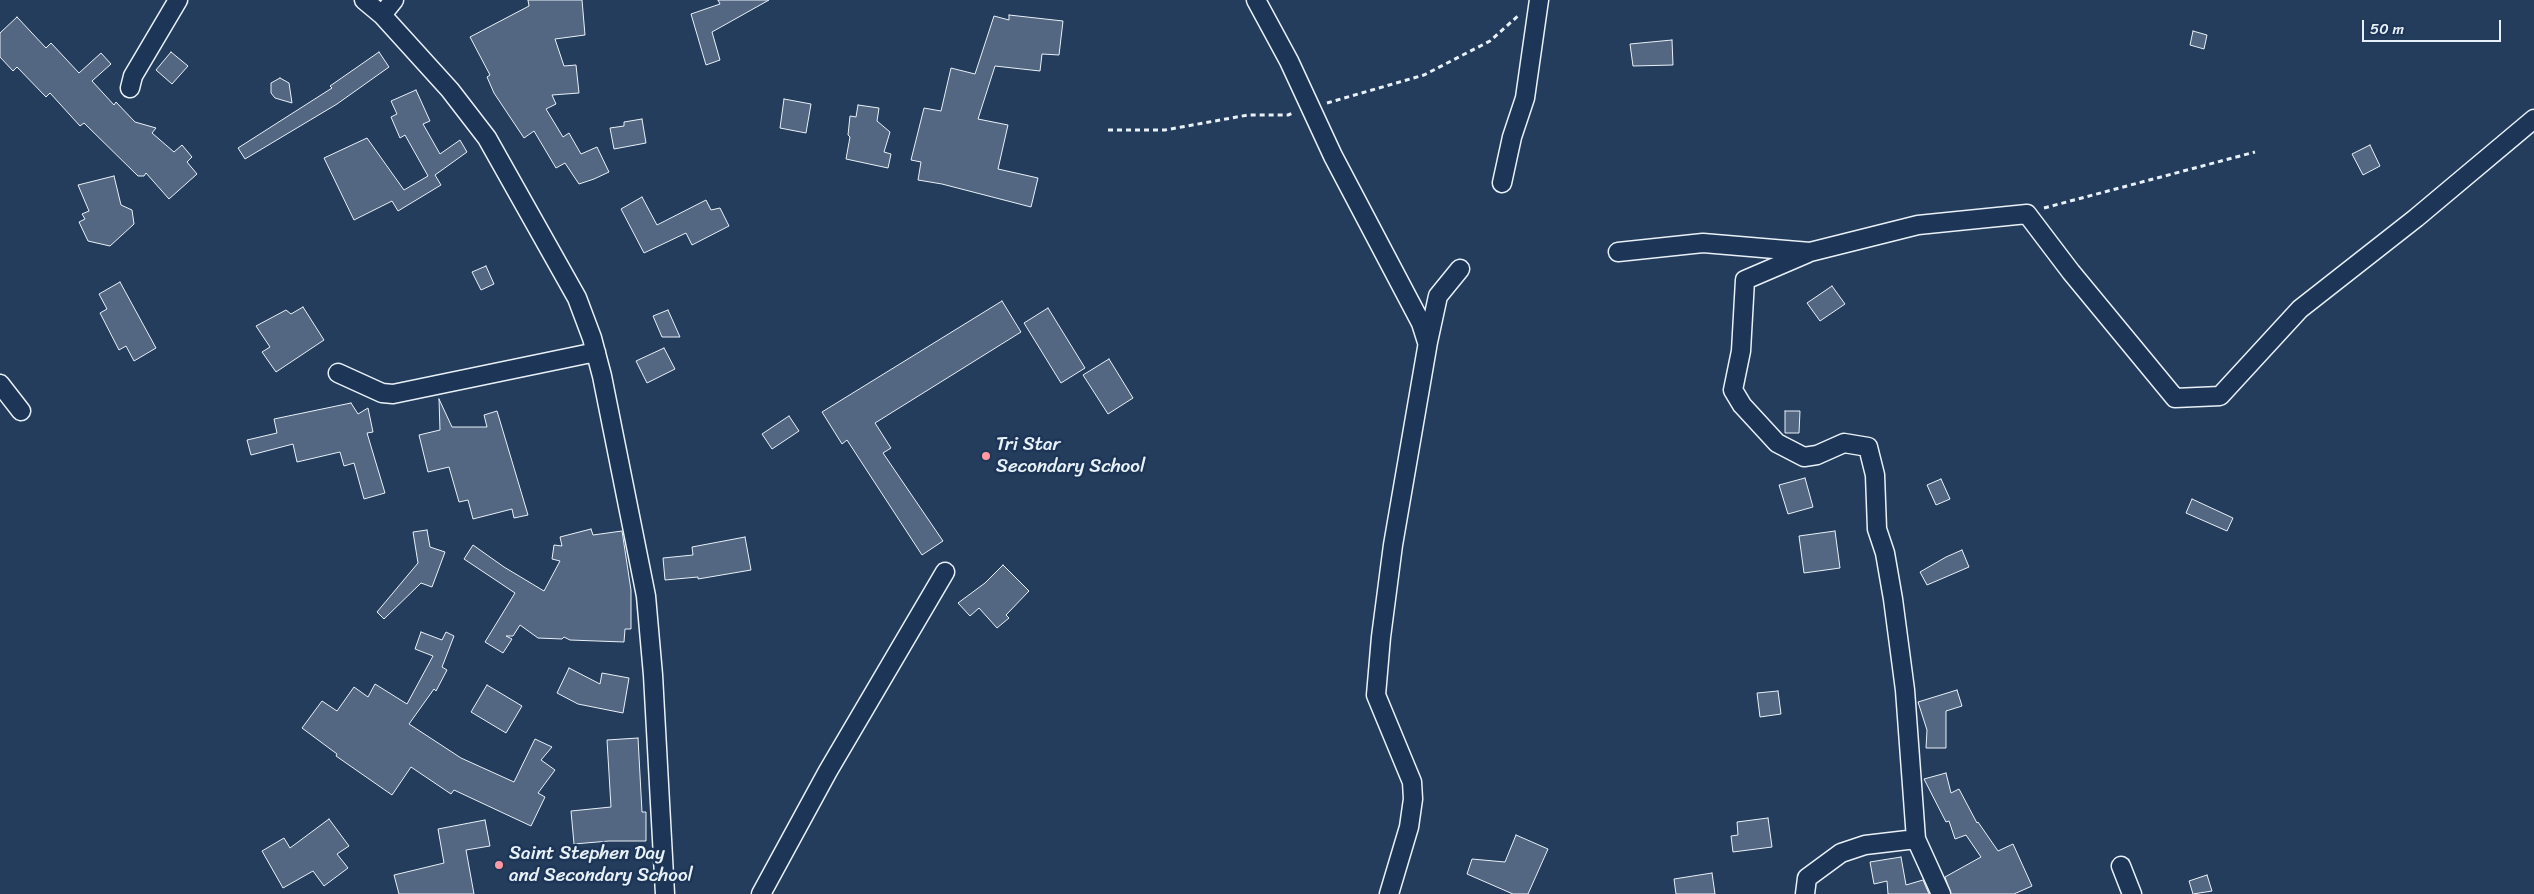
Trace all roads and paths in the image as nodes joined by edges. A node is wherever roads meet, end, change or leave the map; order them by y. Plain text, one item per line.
1 (178, 0) edge
2 (364, 0) edge
3 (394, 0) edge
4 (1256, 0) edge
5 (1539, 0) edge
6 (1523, 12) dead end
7 (382, 15) junction
8 (130, 88) dead end
9 (1309, 106) junction
10 (2534, 119) edge
11 (1108, 130) dead end
12 (2255, 152) dead end
13 (1502, 183) dead end
14 (2027, 214) junction
15 (1618, 252) dead end
16 (1810, 252) junction
17 (1460, 269) dead end
18 (1428, 342) junction
19 (596, 352) junction
20 (338, 373) dead end
21 (0, 384) edge
22 (21, 411) dead end
23 (945, 572) dead end
24 (1916, 839) junction
25 (2121, 866) dead end
26 (665, 894) edge
27 (761, 894) edge
28 (1389, 894) edge
29 (1805, 894) edge
30 (1941, 894) edge
31 (2132, 894) edge

1 - 8 street
2 - 7 street
3 - 7 street
4 - 9 street
5 - 13 street
6 - 9 path
7 - 19 street
9 - 11 path
9 - 18 street
10 - 14 street
12 - 14 path
14 - 16 street
15 - 16 street
16 - 24 street
17 - 18 street
18 - 28 street
19 - 20 street
19 - 26 street
21 - 22 street
23 - 27 street
24 - 29 street
24 - 30 street
25 - 31 street

